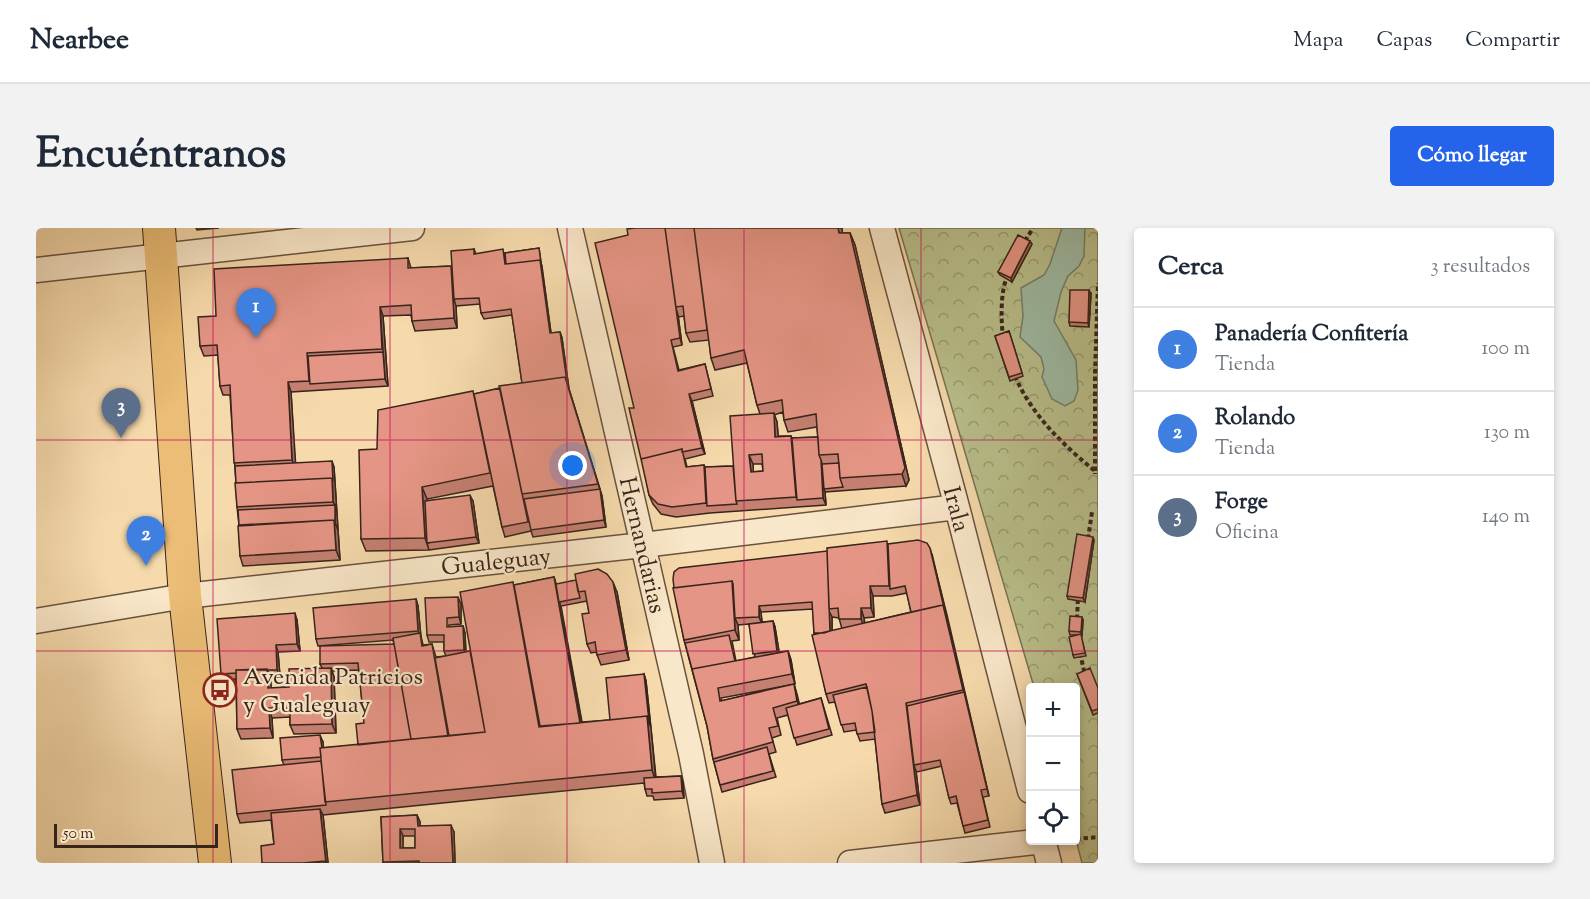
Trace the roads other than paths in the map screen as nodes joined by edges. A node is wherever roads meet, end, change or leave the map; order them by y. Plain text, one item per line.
1 (412, 228) edge
2 (570, 228) edge
3 (882, 228) edge
4 (160, 242) edge
5 (36, 270) edge
6 (957, 507) junction
7 (643, 544) junction
8 (185, 596) junction
9 (36, 621) edge
10 (1026, 775) edge
11 (1026, 843) edge
12 (1044, 845) edge
13 (215, 863) edge
14 (712, 863) edge
15 (850, 863) edge
16 (1049, 863) edge

1 - 4 street
2 - 7 street, Hernandarias
3 - 6 street, Irala
4 - 5 street
4 - 8 main road
6 - 7 street, Gualeguay
6 - 10 street, Irala
7 - 8 street, Gualeguay
7 - 14 street, Hernandarias
8 - 9 street, Gualeguay
8 - 13 main road
11 - 15 street
12 - 16 street

